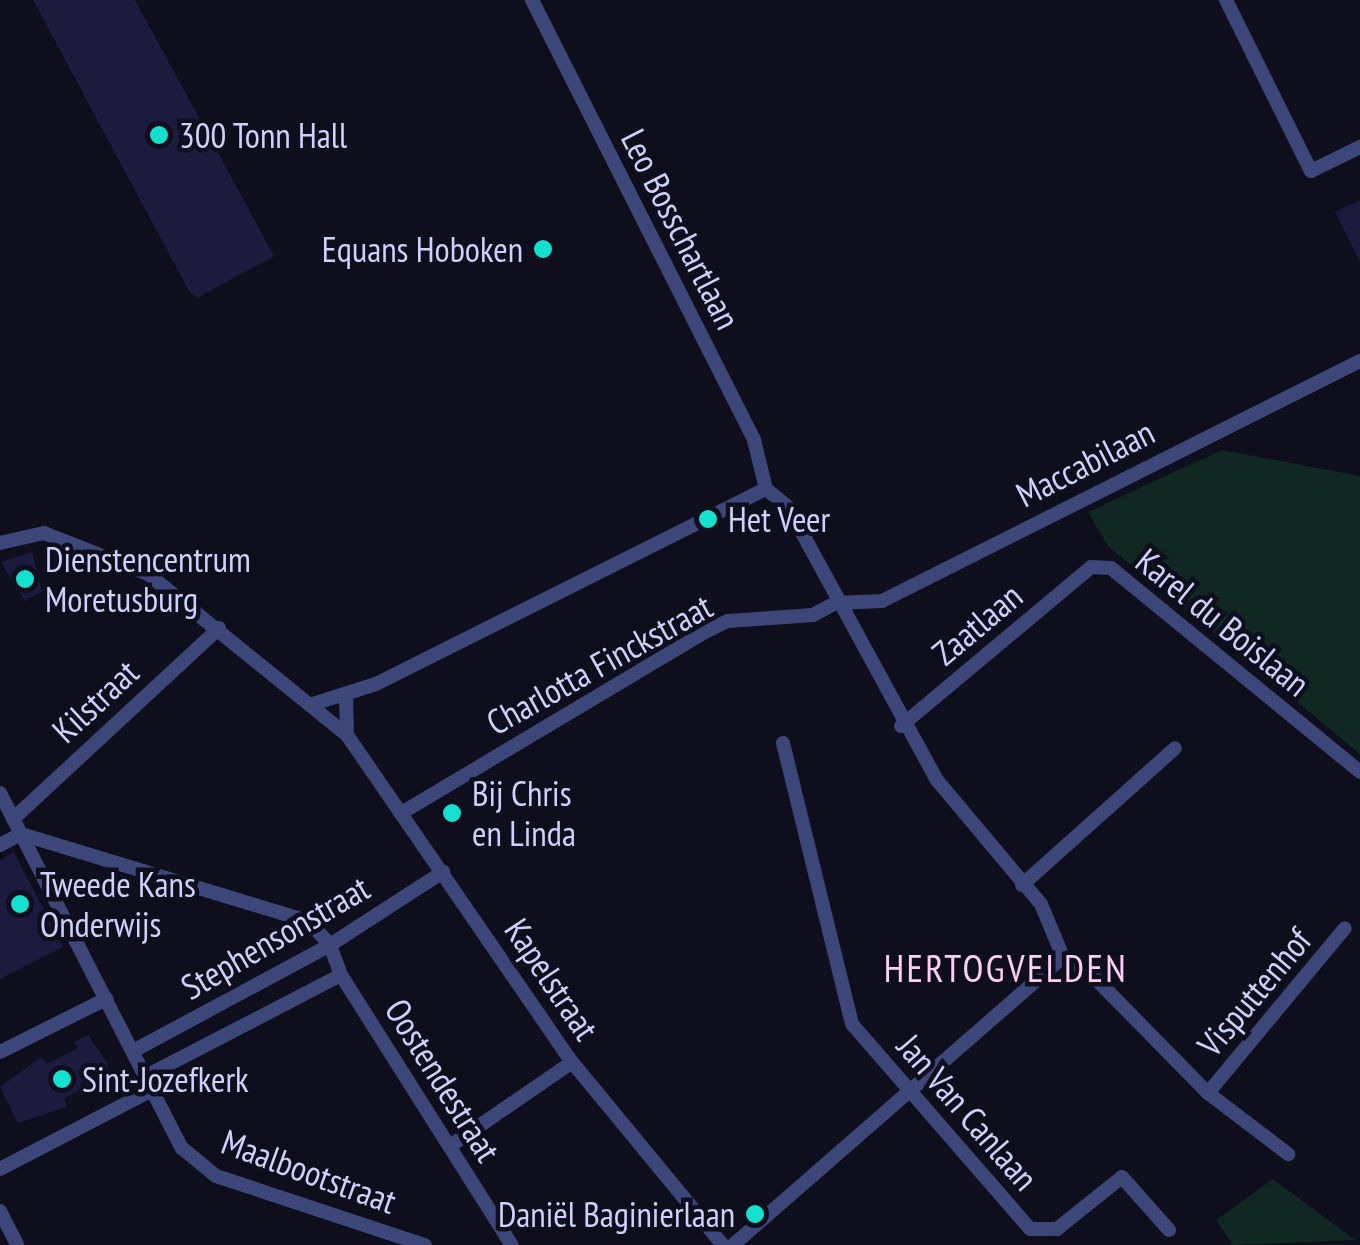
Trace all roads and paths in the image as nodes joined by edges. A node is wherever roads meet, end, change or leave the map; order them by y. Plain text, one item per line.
1 (532, 0) edge
2 (1226, 0) edge
3 (1360, 147) edge
4 (1360, 360) edge
5 (766, 489) junction
6 (3, 542) edge
7 (1091, 567) joint
8 (836, 603) junction
9 (218, 628) junction
10 (346, 694) junction
11 (310, 705) junction
12 (902, 726) junction
13 (346, 735) junction
14 (783, 744) dead end
15 (1176, 748) dead end
16 (1360, 772) edge
17 (0, 794) edge
18 (402, 812) junction
19 (13, 819) junction
20 (21, 834) junction
21 (0, 846) edge
22 (443, 872) junction
23 (1022, 885) junction
24 (1345, 928) dead end
25 (330, 945) junction
26 (1064, 958) junction
27 (340, 975) junction
28 (106, 999) junction
29 (135, 1050) junction
30 (0, 1052) edge
31 (572, 1062) junction
32 (149, 1083) junction
33 (911, 1092) junction
34 (1208, 1094) junction
35 (450, 1146) junction
36 (1288, 1154) dead end
37 (0, 1168) edge
38 (0, 1211) edge
39 (1169, 1230) dead end
40 (17, 1245) edge
41 (425, 1245) edge
42 (512, 1245) edge
43 (723, 1245) edge
44 (732, 1245) edge

1 - 5 street, Leo Bosschartlaan
2 - 3 street
4 - 8 street, Maccabilaan
5 - 8 street, Leo Bosschartlaan
5 - 10 street
6 - 9 street, Kapelstraat
7 - 12 street, Zaatlaan
7 - 16 street, Karel du Boislaan
8 - 12 street, Leo Bosschartlaan
8 - 18 street, Charlotta Finckstraat
9 - 11 street, Kapelstraat
9 - 19 street, Kilstraat
10 - 11 street
10 - 13 street
11 - 13 street, Kapelstraat
12 - 23 street, Leo Bosschartlaan
13 - 18 street, Kapelstraat
14 - 33 street, Jan Van Canlaan
15 - 23 street
17 - 19 street, Maalbootstraat
18 - 22 street, Kapelstraat
19 - 20 street, Maalbootstraat
20 - 21 street
20 - 25 street
20 - 28 street, Maalbootstraat
22 - 25 street, Stephensonstraat
22 - 31 street, Kapelstraat
23 - 26 street, Leo Bosschartlaan
24 - 34 street, Visputtenhof
25 - 27 street, Oostendestraat
25 - 29 street, Stephensonstraat
26 - 33 street
26 - 34 street
27 - 32 street, Stephensonstraat
27 - 35 street, Oostendestraat
28 - 29 street, Maalbootstraat
28 - 30 street
29 - 32 street, Maalbootstraat
31 - 35 street
31 - 43 street, Kapelstraat
32 - 37 street, Stephensonstraat
32 - 41 street, Maalbootstraat
33 - 39 street, Jan Van Canlaan
33 - 44 street
34 - 36 street
35 - 42 street, Oostendestraat
38 - 40 street

